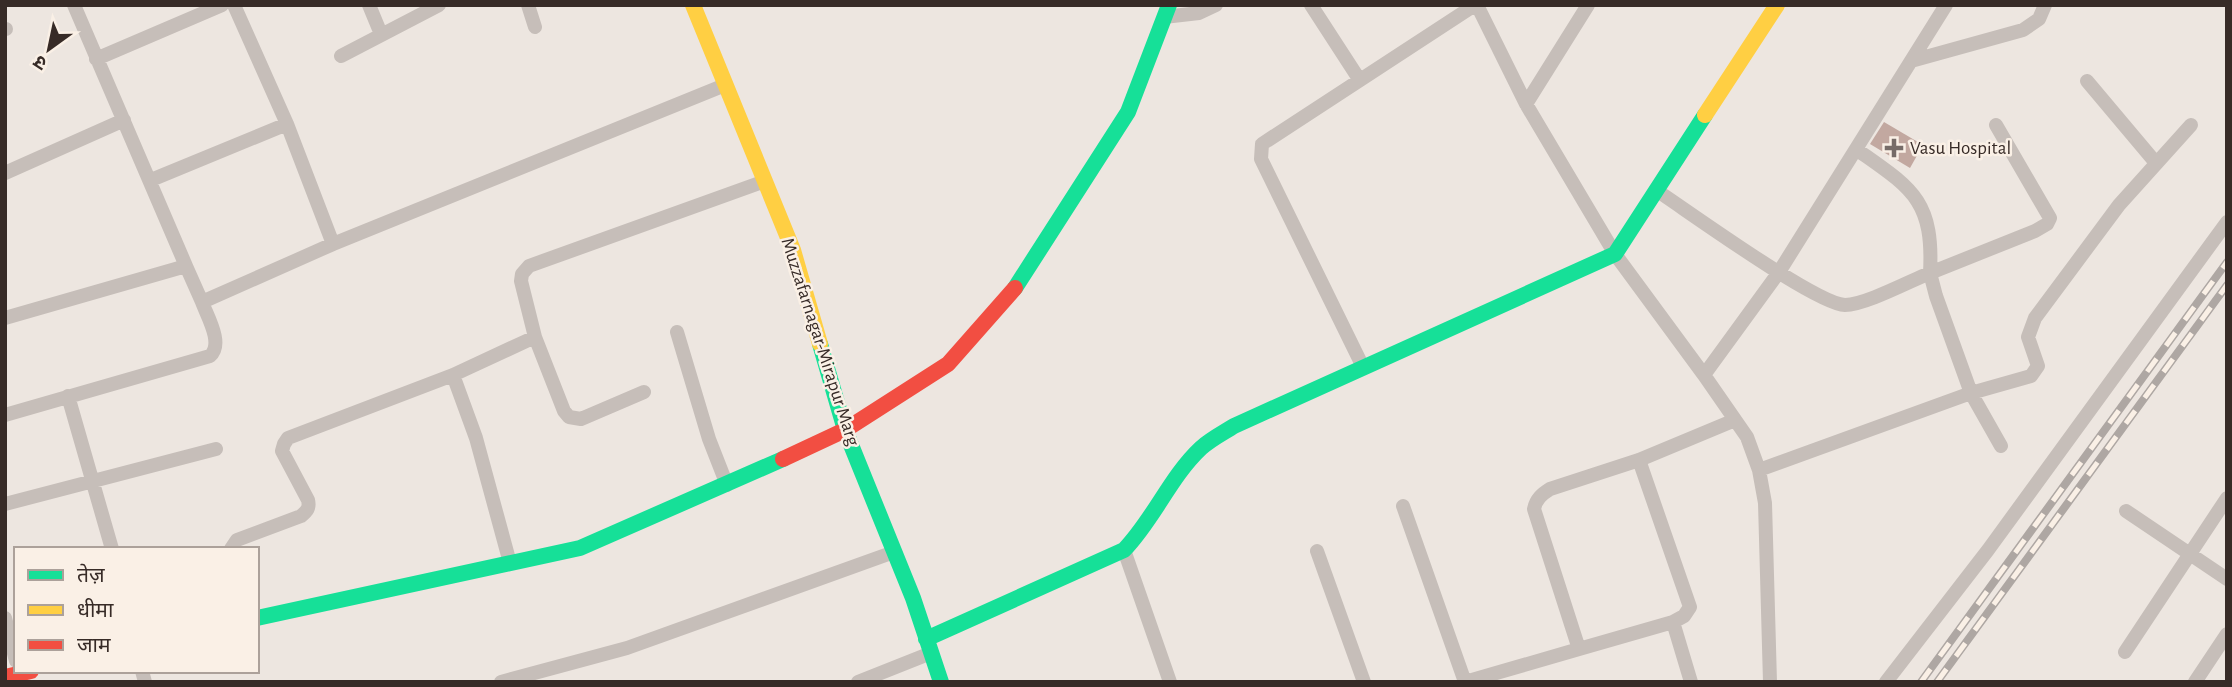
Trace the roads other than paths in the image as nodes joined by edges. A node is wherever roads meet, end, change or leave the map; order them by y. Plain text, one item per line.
1 (74, 5) edge
2 (222, 5) edge
3 (234, 5) edge
4 (369, 5) edge
5 (527, 5) edge
6 (693, 5) edge
7 (1216, 5) edge
8 (1311, 5) edge
9 (1476, 5) edge
10 (1588, 5) edge
11 (1777, 5) edge
12 (1946, 5) edge
13 (2045, 5) edge
14 (437, 6) edge
15 (1166, 11) edge
16 (535, 27) dead end
17 (381, 34) junction
18 (341, 56) dead end
19 (96, 60) junction
20 (1911, 61) junction
21 (1359, 79) junction
22 (2087, 80) dead end
23 (725, 85) junction
24 (1526, 104) junction
25 (124, 120) junction
26 (287, 124) junction
27 (1996, 125) dead end
28 (2191, 125) dead end
29 (1856, 149) junction
30 (2156, 163) junction
31 (5, 173) edge
32 (150, 180) junction
33 (765, 181) junction
34 (1657, 190) junction
35 (2227, 222) edge
36 (333, 244) junction
37 (1615, 254) junction
38 (186, 266) junction
39 (1779, 272) junction
40 (1930, 273) junction
41 (202, 302) junction
42 (5, 318) edge
43 (677, 332) dead end
44 (535, 337) junction
45 (1363, 367) junction
46 (453, 375) junction
47 (1704, 375) junction
48 (644, 392) dead end
49 (1971, 393) junction
50 (68, 396) junction
51 (5, 415) edge
52 (1735, 420) junction
53 (845, 429) junction
54 (2001, 446) dead end
55 (216, 449) dead end
56 (1639, 460) junction
57 (1759, 470) junction
58 (93, 481) junction
59 (727, 485) junction
60 (2227, 498) edge
61 (5, 504) edge
62 (1404, 506) dead end
63 (2126, 511) dead end
64 (111, 547) edge
65 (227, 547) edge
66 (1124, 550) junction
67 (1317, 551) dead end
68 (894, 552) junction
69 (2190, 553) junction
70 (510, 563) junction
71 (2227, 579) edge
72 (5, 618) edge
73 (259, 618) edge
74 (1673, 622) junction
75 (2227, 634) edge
76 (929, 646) junction
77 (1579, 649) junction
78 (2125, 652) dead end
79 (14, 663) edge
80 (501, 682) edge
81 (858, 682) edge
82 (941, 682) edge
83 (1170, 682) edge
84 (1364, 682) edge
85 (1465, 682) edge
86 (1691, 682) edge
87 (1770, 682) edge
88 (1886, 682) edge
89 (2195, 682) edge

1 - 19 street
2 - 19 street
3 - 26 street
4 - 17 street
5 - 16 street
6 - 23 main road, Muzzafarnagar-Mirapur Marg
7 - 15 street
8 - 21 street
9 - 21 street
9 - 24 street
10 - 24 street
11 - 34 main road
12 - 20 street
13 - 20 street
14 - 17 street
15 - 53 main road
17 - 18 street
19 - 25 street
20 - 29 street
21 - 45 street
22 - 30 street
23 - 33 main road, Muzzafarnagar-Mirapur Marg
23 - 36 street
24 - 37 street
25 - 31 street
25 - 32 street
26 - 32 street
26 - 36 street
27 - 40 street
28 - 30 street
29 - 39 street
29 - 40 street
30 - 49 street
32 - 38 street
33 - 44 street
33 - 53 main road, Muzzafarnagar-Mirapur Marg
34 - 37 main road
34 - 39 street
35 - 88 street
36 - 41 street
37 - 45 main road
37 - 47 street
38 - 41 street
38 - 42 street
39 - 40 street
39 - 47 street
40 - 49 street
41 - 50 street
43 - 59 street
44 - 46 street
44 - 48 street
45 - 66 main road
46 - 65 street
46 - 70 street
47 - 52 street
49 - 54 street
49 - 57 street
50 - 51 street
50 - 58 street
52 - 56 street
52 - 57 street
53 - 59 main road
53 - 68 main road, Muzzafarnagar-Mirapur Marg
55 - 58 street
56 - 74 street
56 - 77 street
57 - 87 street
58 - 61 street
58 - 64 street
59 - 70 main road
60 - 69 street
62 - 85 street
63 - 69 street
66 - 76 main road
66 - 83 street
67 - 84 street
68 - 76 main road, Muzzafarnagar-Mirapur Marg
68 - 80 street
69 - 71 street
69 - 78 street
70 - 73 main road
72 - 79 street
74 - 77 street
74 - 86 street
75 - 89 street
76 - 81 street
76 - 82 main road, Muzzafarnagar-Mirapur Marg
77 - 85 street

